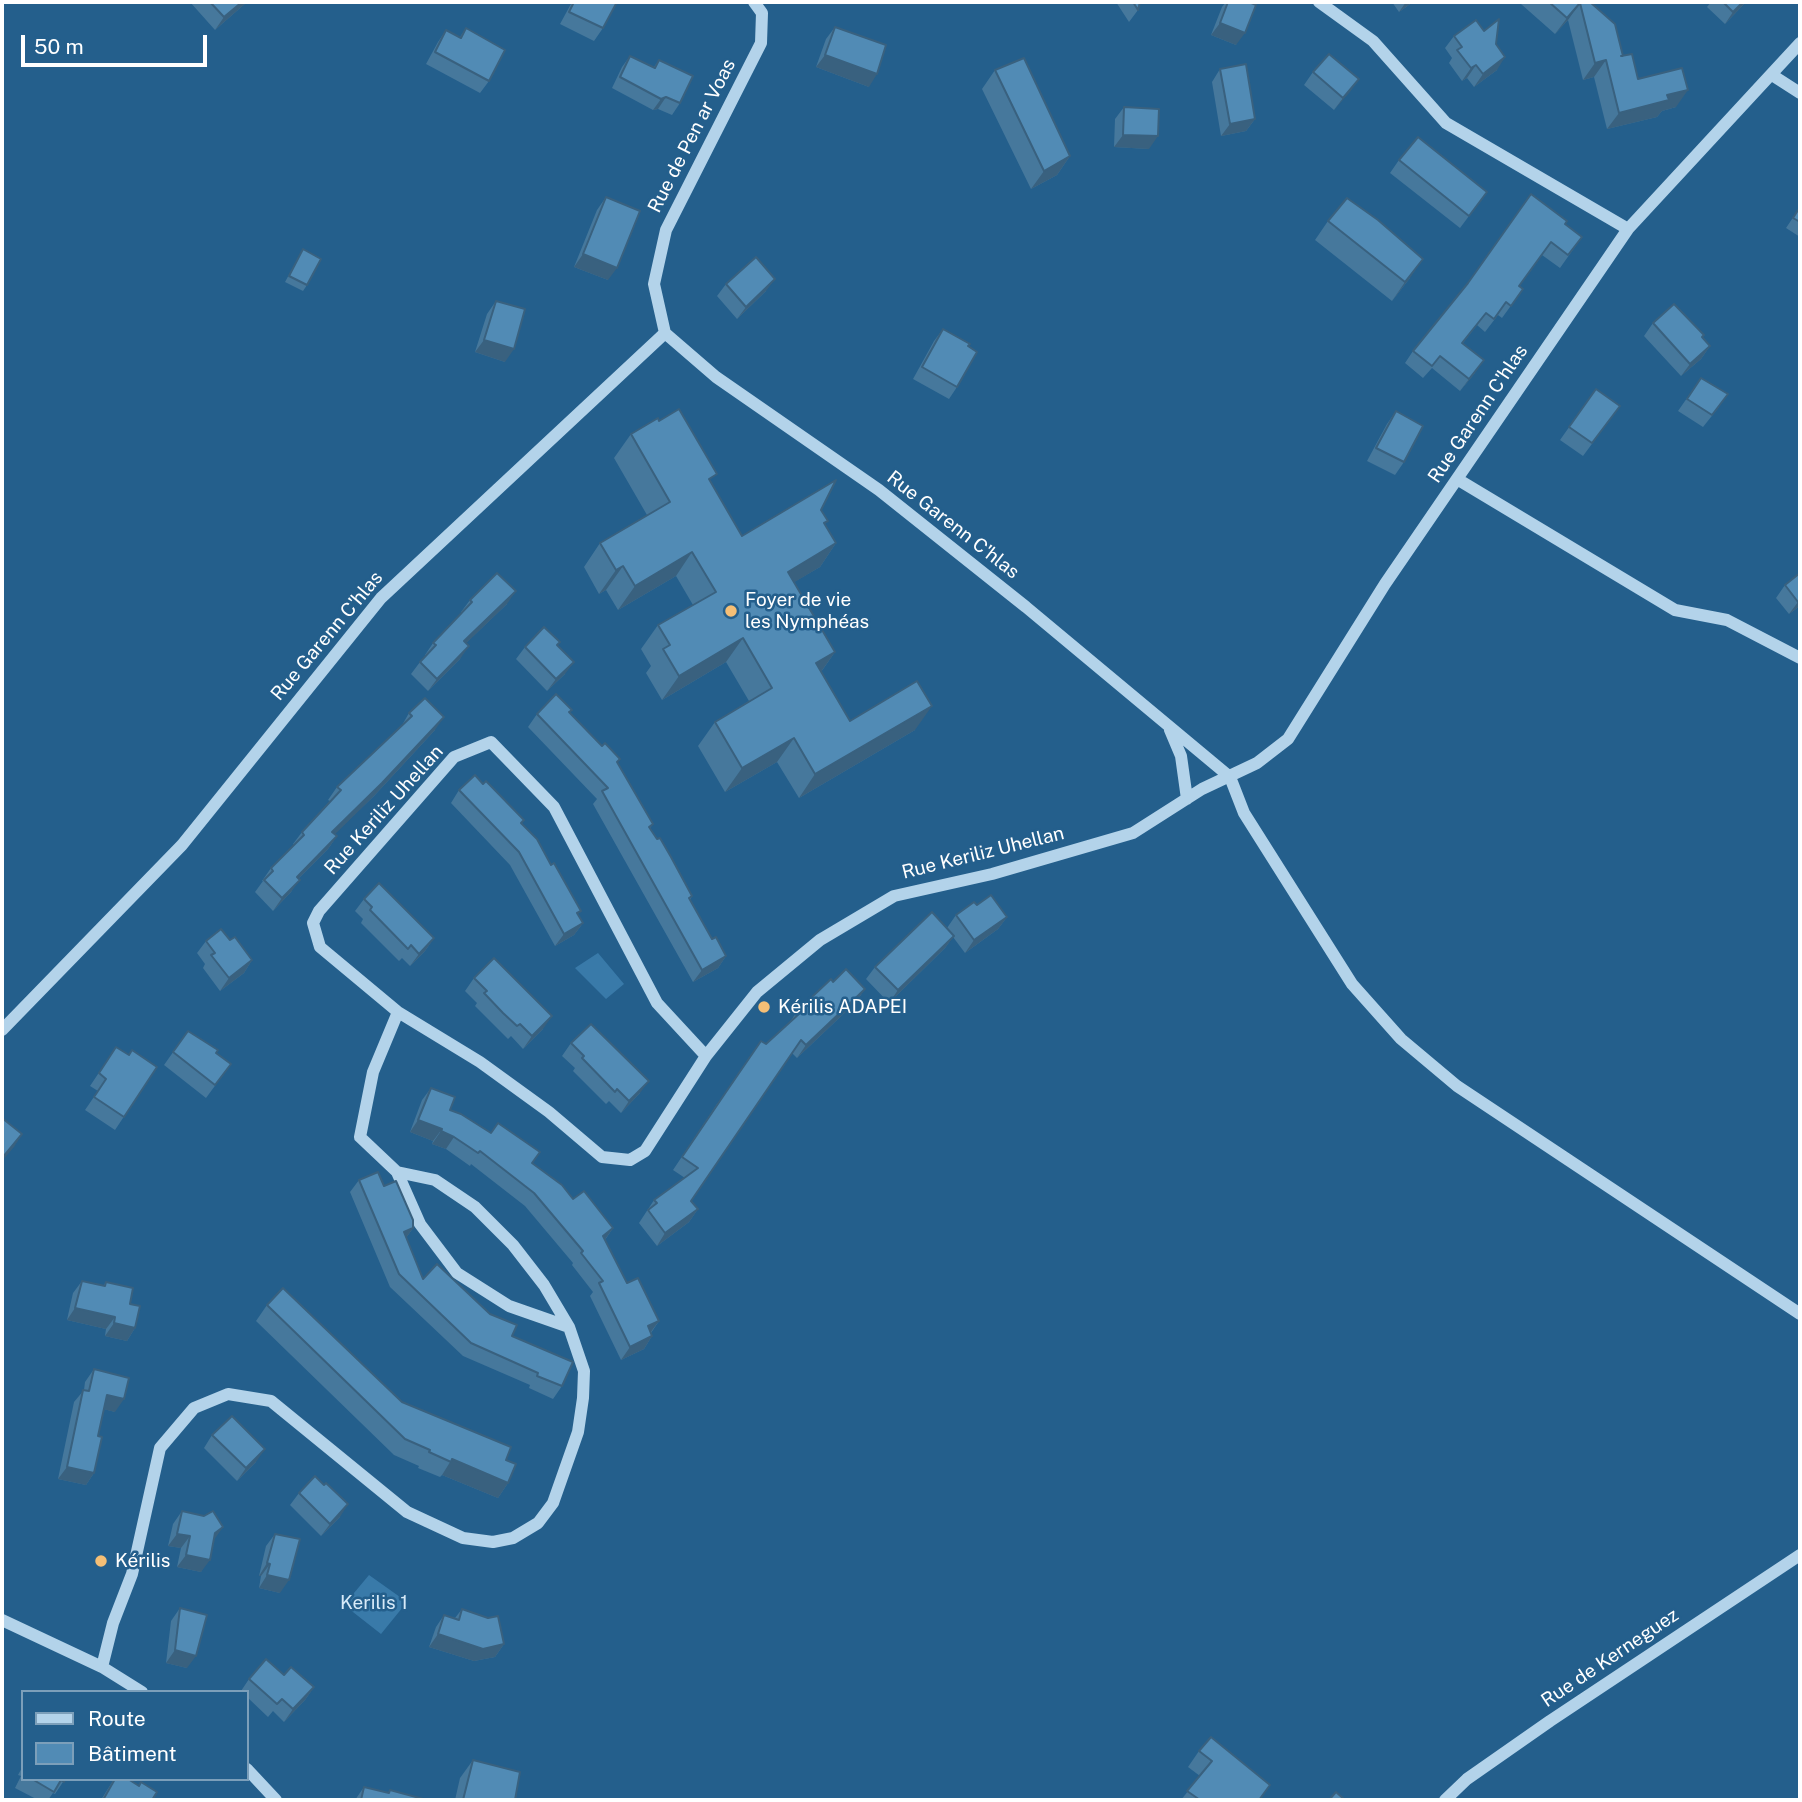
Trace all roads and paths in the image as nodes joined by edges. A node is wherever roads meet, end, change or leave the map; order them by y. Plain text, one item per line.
1 (754, 2) edge
2 (1319, 2) edge
3 (1800, 43) edge
4 (1772, 75) junction
5 (1800, 93) edge
6 (1628, 229) junction
7 (665, 333) junction
8 (1457, 479) junction
9 (1800, 658) edge
10 (1169, 726) junction
11 (1230, 777) junction
12 (1186, 799) junction
13 (398, 1012) junction
14 (2, 1030) edge
15 (706, 1056) junction
16 (397, 1172) junction
17 (1800, 1314) edge
18 (569, 1326) junction
19 (1800, 1555) edge
20 (2, 1620) edge
21 (102, 1667) junction
22 (139, 1690) edge
23 (248, 1770) edge
24 (276, 1800) edge
25 (1445, 1800) edge

1 - 7 street, Rue de Pen ar Voas
2 - 6 street
3 - 4 street, Rue Garenn C'hlas
4 - 5 street
4 - 6 street, Rue Garenn C'hlas
6 - 8 street, Rue Garenn C'hlas
7 - 10 street, Rue Garenn C'hlas
7 - 14 street, Rue Garenn C'hlas
8 - 9 street
8 - 11 street, Rue Garenn C'hlas
10 - 11 street, Rue Garenn C'hlas
10 - 12 street
11 - 12 street, Rue Keriliz Uhellan
11 - 17 street
12 - 15 street, Rue Keriliz Uhellan
13 - 15 street, Rue Keriliz Uhellan
13 - 15 street, Rue Keriliz Uhellan
13 - 16 street
16 - 18 street
16 - 18 street
18 - 21 street
19 - 25 street, Rue de Kerneguez
20 - 21 street
21 - 22 street
23 - 24 street

